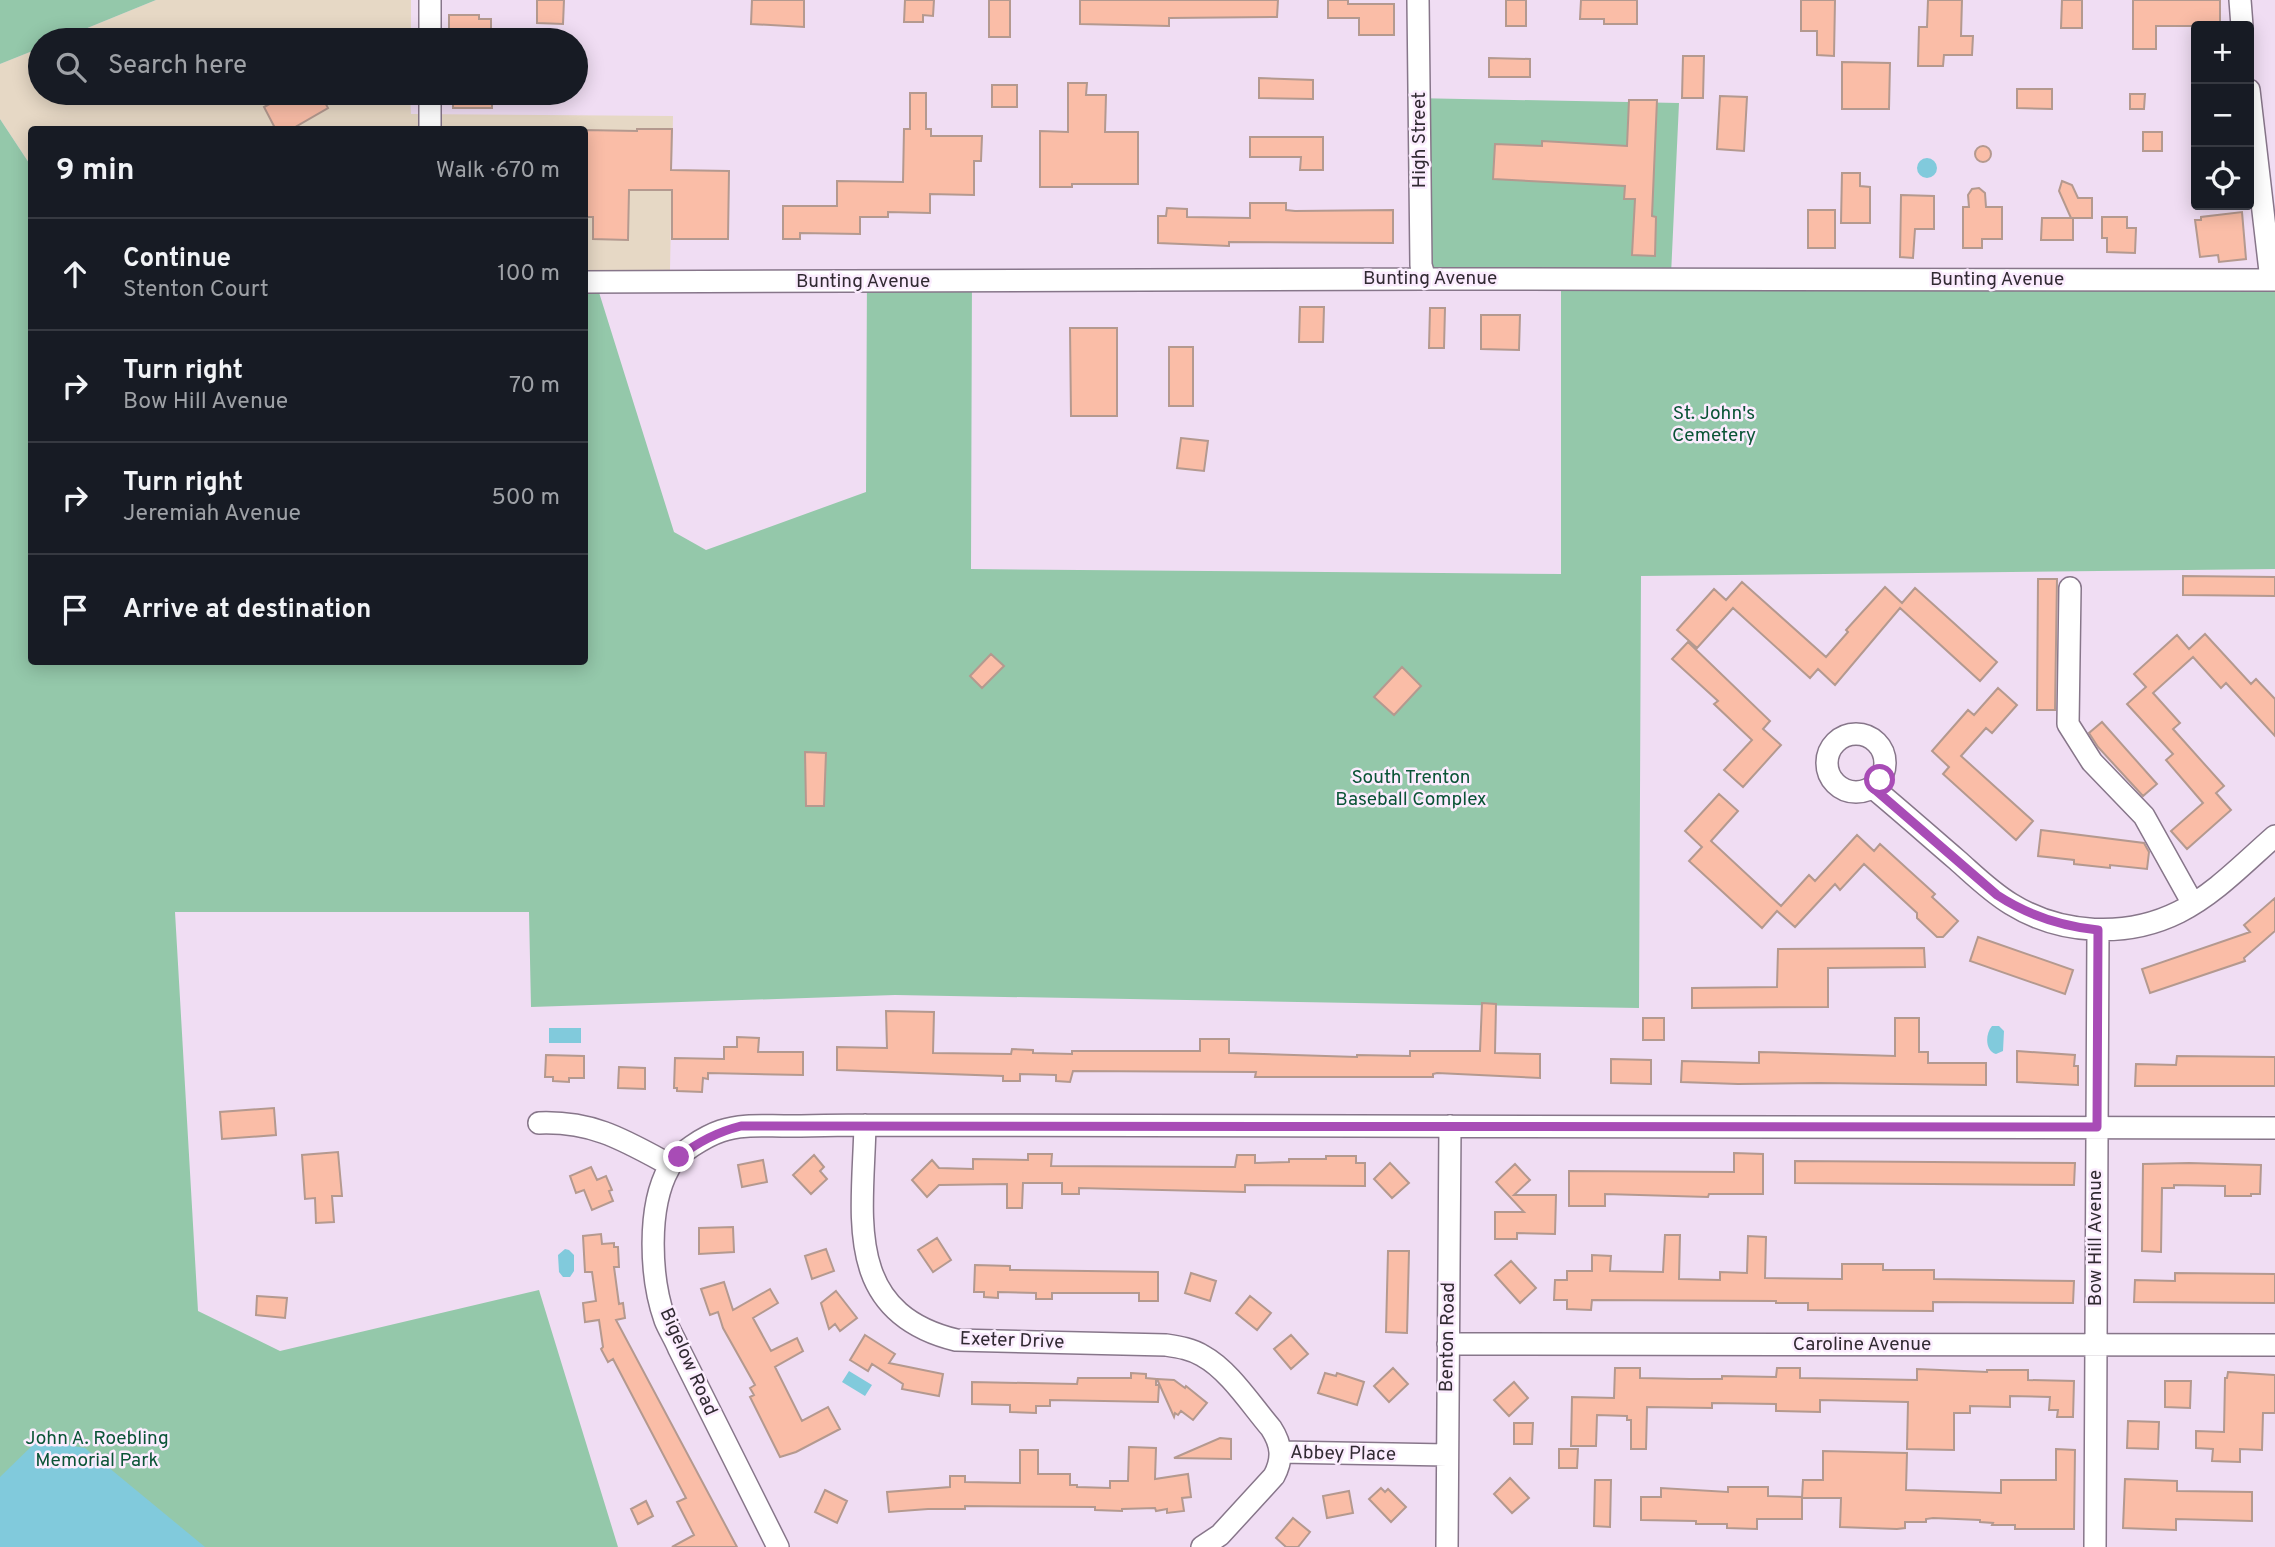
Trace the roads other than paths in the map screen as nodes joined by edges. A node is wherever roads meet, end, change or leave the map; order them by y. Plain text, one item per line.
1 (430, 0) edge
2 (1419, 0) edge
3 (2239, 0) edge
4 (2241, 21) edge
5 (430, 28) edge
6 (430, 105) edge
7 (430, 126) edge
8 (2254, 130) edge
9 (1425, 279) junction
10 (2273, 280) edge
11 (588, 282) edge
12 (2070, 588) dead end
13 (1872, 787) dead end
14 (2275, 836) edge
15 (2193, 904) junction
16 (2098, 930) junction
17 (539, 1123) dead end
18 (865, 1125) junction
19 (1450, 1126) junction
20 (2097, 1127) junction
21 (2275, 1128) edge
22 (670, 1166) junction
23 (1448, 1345) junction
24 (2096, 1345) junction
25 (2275, 1345) edge
26 (1281, 1452) junction
27 (1447, 1455) junction
28 (778, 1547) edge
29 (1202, 1547) edge
30 (1447, 1547) edge
31 (2095, 1547) edge

1 - 5 street
2 - 9 street, High Street
3 - 4 street
6 - 7 street
8 - 10 street
9 - 10 street, Bunting Avenue
9 - 11 street, Bunting Avenue
12 - 15 street
13 - 16 street
14 - 15 street
15 - 16 street
16 - 20 street, Bow Hill Avenue
17 - 22 street
18 - 19 street
18 - 22 street
18 - 26 street, Exeter Drive
19 - 20 street
19 - 23 street, Benton Road
20 - 21 street
20 - 24 street, Bow Hill Avenue
22 - 28 street, Bigelow Road
23 - 24 street, Caroline Avenue
23 - 27 street, Benton Road
24 - 25 street, Caroline Avenue
24 - 31 street, Bow Hill Avenue
26 - 27 street, Abbey Place
26 - 29 street, Abbey Place
27 - 30 street, Benton Road

